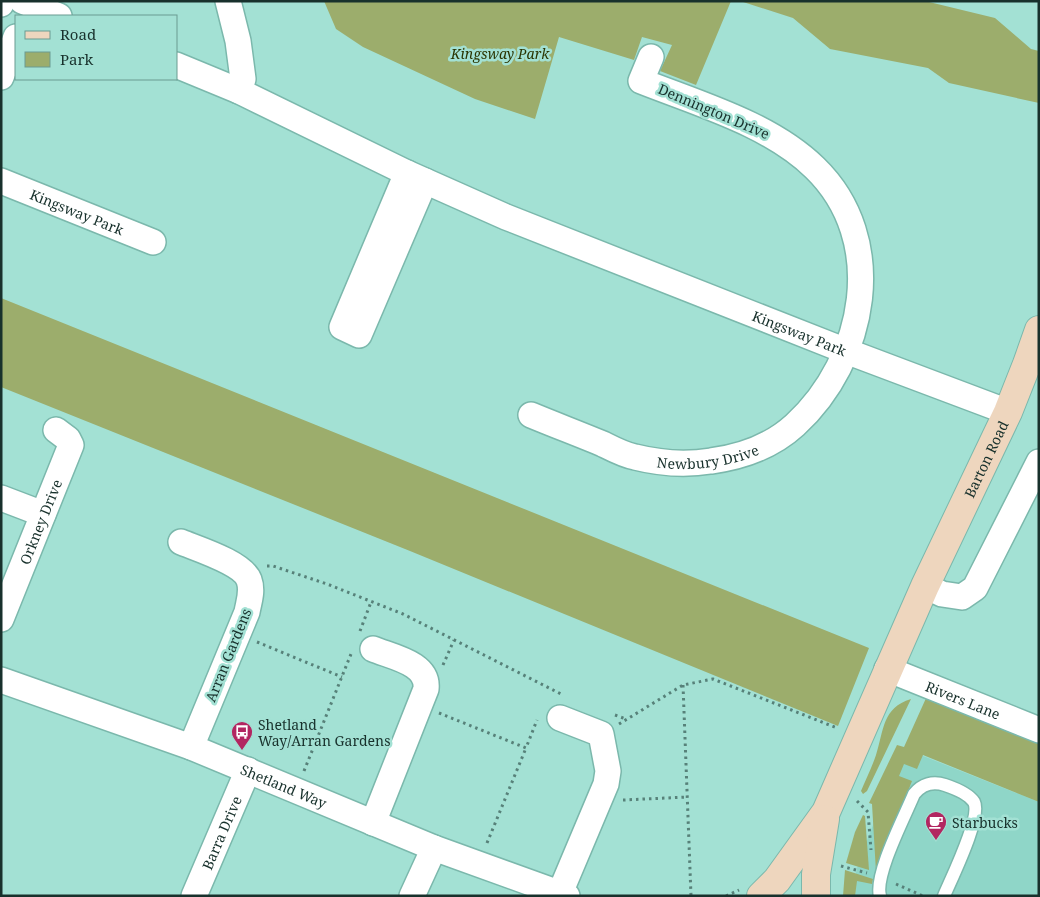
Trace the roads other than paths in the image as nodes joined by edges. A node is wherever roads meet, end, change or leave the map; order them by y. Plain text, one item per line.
1 (228, 1) edge
2 (25, 7) edge
3 (55, 15) edge
4 (15, 40) edge
5 (651, 57) dead end
6 (178, 66) edge
7 (1, 77) edge
8 (239, 91) junction
9 (416, 177) junction
10 (1, 181) edge
11 (153, 242) dead end
12 (1039, 330) edge
13 (846, 351) junction
14 (1008, 412) junction
15 (531, 415) dead end
16 (56, 430) dead end
17 (1039, 462) edge
18 (1, 498) edge
19 (43, 514) junction
20 (181, 542) dead end
21 (925, 586) junction
22 (1, 619) edge
23 (363, 650) road end
24 (887, 669) junction
25 (1, 680) edge
26 (555, 711) road end
27 (1039, 730) edge
28 (191, 747) junction
29 (248, 770) junction
30 (826, 812) junction
31 (373, 823) junction
32 (434, 848) junction
33 (564, 894) edge
34 (194, 896) edge
35 (412, 896) edge
36 (761, 896) edge
37 (816, 896) edge
38 (880, 896) edge
39 (944, 896) edge

1 - 8 street
2 - 3 street
4 - 7 street
5 - 13 street, Dennington Drive
6 - 8 street, Kingsway Park
8 - 9 street, Kingsway Park
9 - 9 street
9 - 13 street, Kingsway Park
10 - 11 street, Kingsway Park
12 - 14 main road, Barton Road
13 - 14 street, Kingsway Park
13 - 15 street, Newbury Drive
14 - 21 main road, Barton Road
16 - 19 street, Orkney Drive
17 - 21 street
18 - 19 street
19 - 22 street, Orkney Drive
20 - 28 street, Arran Gardens
21 - 24 main road, Barton Road
23 - 31 street
24 - 27 street, Rivers Lane
24 - 30 main road, Barton Road
25 - 28 street, Shetland Way
26 - 33 street
28 - 29 street, Shetland Way
29 - 31 street, Shetland Way
29 - 34 street, Barra Drive
30 - 36 main road, Barton Road
30 - 37 main road, Barton Road
31 - 32 street, Shetland Way
32 - 33 street, Shetland Way
32 - 35 street
38 - 39 lane

